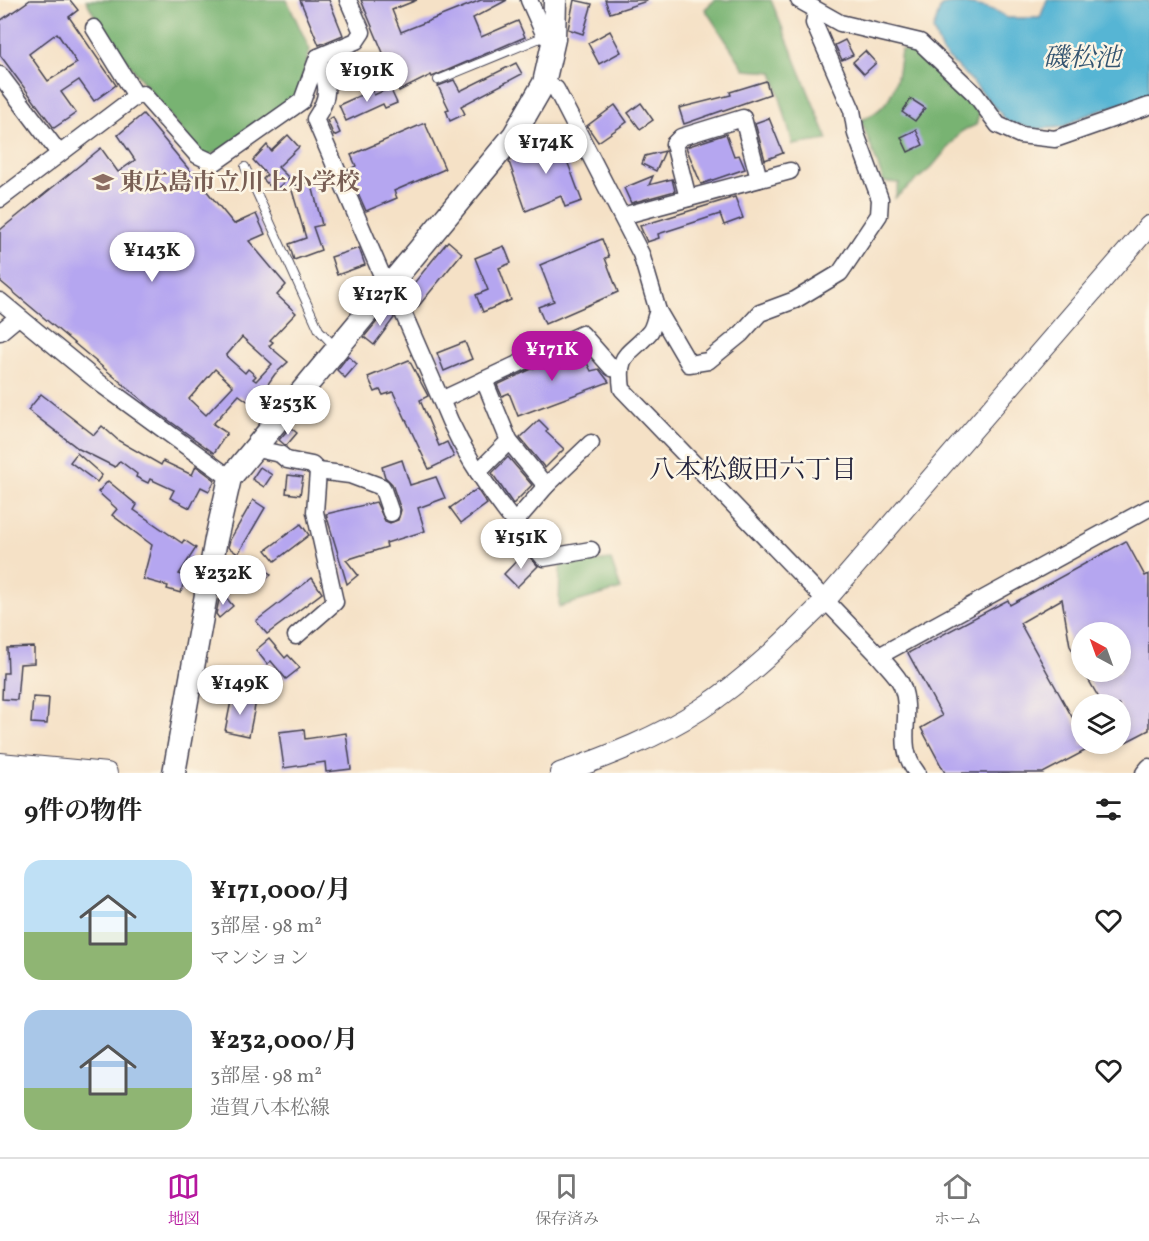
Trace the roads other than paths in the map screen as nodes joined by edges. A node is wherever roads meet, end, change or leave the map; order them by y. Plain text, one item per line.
1 (348, 0) edge
2 (529, 0) edge
3 (555, 0) edge
4 (800, 0) edge
5 (816, 11) junction
6 (94, 28) dead end
7 (549, 38) junction
8 (318, 57) junction
9 (0, 75) edge
10 (438, 81) dead end
11 (544, 83) junction
12 (136, 96) junction
13 (1149, 106) edge
14 (59, 153) junction
15 (245, 167) dead end
16 (790, 171) dead end
17 (759, 179) junction
18 (688, 198) junction
19 (0, 199) edge
20 (622, 216) junction
21 (1149, 226) edge
22 (391, 285) junction
23 (0, 301) edge
24 (658, 311) junction
25 (18, 317) junction
26 (0, 332) edge
27 (338, 349) junction
28 (619, 369) junction
29 (484, 380) junction
30 (441, 400) junction
31 (508, 441) junction
32 (591, 443) dead end
33 (252, 448) junction
34 (318, 471) junction
35 (478, 472) junction
36 (230, 478) junction
37 (546, 486) junction
38 (1149, 508) edge
39 (391, 513) dead end
40 (514, 523) junction
41 (591, 550) dead end
42 (825, 601) junction
43 (296, 636) dead end
44 (879, 656) junction
45 (0, 763) edge
46 (1149, 767) edge
47 (107, 773) edge
48 (174, 773) edge
49 (560, 773) edge
50 (917, 773) edge
51 (1144, 773) edge

1 - 8 street
2 - 7 street
3 - 7 main road
4 - 5 street
5 - 13 street
5 - 24 street
6 - 12 street
7 - 10 lane
7 - 11 main road
8 - 12 street
8 - 22 street
9 - 14 street
11 - 20 street
11 - 22 main road
12 - 14 street
14 - 19 street
15 - 27 lane
16 - 17 street
17 - 18 street
17 - 18 street
18 - 20 street
20 - 24 street
21 - 42 street
22 - 27 main road
22 - 30 street
23 - 25 street
24 - 28 street
25 - 26 street
25 - 36 street
27 - 33 main road
28 - 29 street
28 - 42 street
29 - 30 street
29 - 31 street
30 - 35 street
31 - 35 street
31 - 37 street
32 - 37 street
33 - 34 street
33 - 36 main road
34 - 39 street
34 - 43 street
35 - 40 street
36 - 48 main road
37 - 40 street
38 - 44 street
40 - 41 street
42 - 44 street
42 - 49 street
44 - 50 street
45 - 47 street
46 - 51 street

